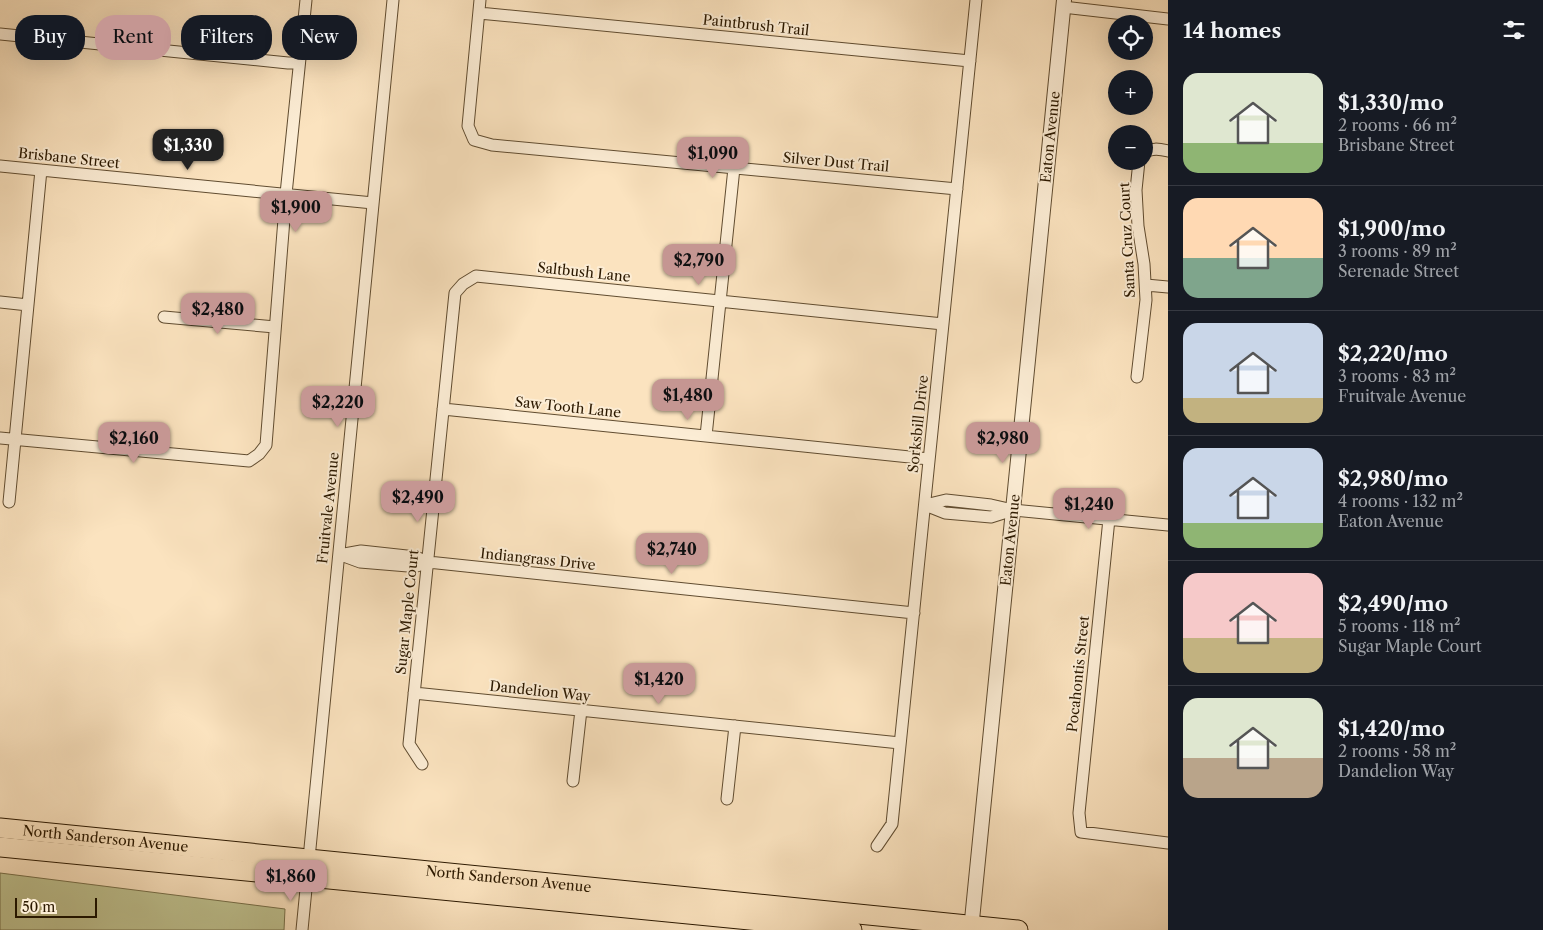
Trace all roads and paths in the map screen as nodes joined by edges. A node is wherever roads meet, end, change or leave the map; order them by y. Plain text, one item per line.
1 (306, 0) edge
2 (393, 0) edge
3 (480, 0) edge
4 (976, 0) edge
5 (1064, 4) edge
6 (479, 13) junction
7 (1168, 18) edge
8 (0, 34) edge
9 (970, 61) junction
10 (300, 63) junction
11 (1153, 150) edge
12 (1168, 150) edge
13 (0, 166) edge
14 (734, 168) junction
15 (40, 170) junction
16 (1139, 170) edge
17 (957, 189) junction
18 (286, 194) junction
19 (373, 203) junction
20 (463, 284) joint
21 (1146, 285) junction
22 (1168, 287) edge
23 (720, 301) junction
24 (0, 302) edge
25 (28, 305) junction
26 (164, 317) dead end
27 (943, 324) junction
28 (275, 327) junction
29 (1137, 377) dead end
30 (443, 409) junction
31 (706, 436) junction
32 (0, 438) edge
33 (15, 440) junction
34 (929, 459) junction
35 (9, 502) dead end
36 (925, 505) junction
37 (1013, 510) junction
38 (1109, 519) junction
39 (1168, 525) edge
40 (339, 555) junction
41 (428, 562) junction
42 (914, 613) junction
43 (414, 693) junction
44 (581, 710) junction
45 (735, 726) junction
46 (900, 743) junction
47 (422, 764) dead end
48 (573, 781) dead end
49 (727, 799) dead end
50 (0, 828) edge
51 (46, 833) junction
52 (0, 837) edge
53 (1168, 843) edge
54 (877, 846) dead end
55 (0, 847) edge
56 (308, 868) junction
57 (972, 928) edge
58 (302, 930) edge
59 (852, 930) edge
60 (1018, 930) edge

1 - 10 street
2 - 19 street, Fruitvale Avenue
3 - 6 street
4 - 9 street, Sorksbill Drive
5 - 7 street
5 - 37 street, Eaton Avenue
6 - 9 street, Paintbrush Trail
6 - 14 street, Silver Dust Trail
8 - 10 street
9 - 17 street, Sorksbill Drive
10 - 18 street
11 - 12 street
13 - 15 street, Brisbane Street
14 - 17 street, Silver Dust Trail
14 - 23 street
15 - 18 street, Brisbane Street
15 - 25 street
16 - 21 street, Santa Cruz Court
17 - 27 street, Sorksbill Drive
18 - 19 street, Brisbane Street
18 - 28 street
19 - 40 street, Fruitvale Avenue
20 - 23 street, Saltbush Lane
20 - 30 street, Sugar Maple Court
21 - 22 street
21 - 29 street, Santa Cruz Court
23 - 27 street, Saltbush Lane
23 - 31 street
24 - 25 street
25 - 33 street
26 - 28 street
27 - 34 street, Sorksbill Drive
28 - 33 street
30 - 31 street, Saw Tooth Lane
30 - 41 street, Sugar Maple Court
31 - 34 street, Saw Tooth Lane
32 - 33 street
33 - 35 street
34 - 36 street, Sorksbill Drive
36 - 37 street
36 - 42 street, Sorksbill Drive
37 - 38 street
37 - 57 street, Eaton Avenue
38 - 39 street
38 - 53 street, Pocahontis Street
40 - 41 street, Indiangrass Drive
40 - 56 street, Fruitvale Avenue
41 - 42 street, Indiangrass Drive
41 - 43 street, Sugar Maple Court
42 - 46 street, Sorksbill Drive
43 - 44 street, Dandelion Way
43 - 47 street, Sugar Maple Court
44 - 45 street, Dandelion Way
44 - 48 street
45 - 46 street, Dandelion Way
45 - 49 street
46 - 54 street, Sorksbill Drive
50 - 51 highway, North Sanderson Avenue
51 - 52 highway
51 - 56 highway, North Sanderson Avenue
55 - 56 highway, North Sanderson Avenue
56 - 57 highway, North Sanderson Avenue
56 - 58 street, Fruitvale Avenue
56 - 59 highway, North Sanderson Avenue
57 - 60 highway, North Sanderson Avenue

